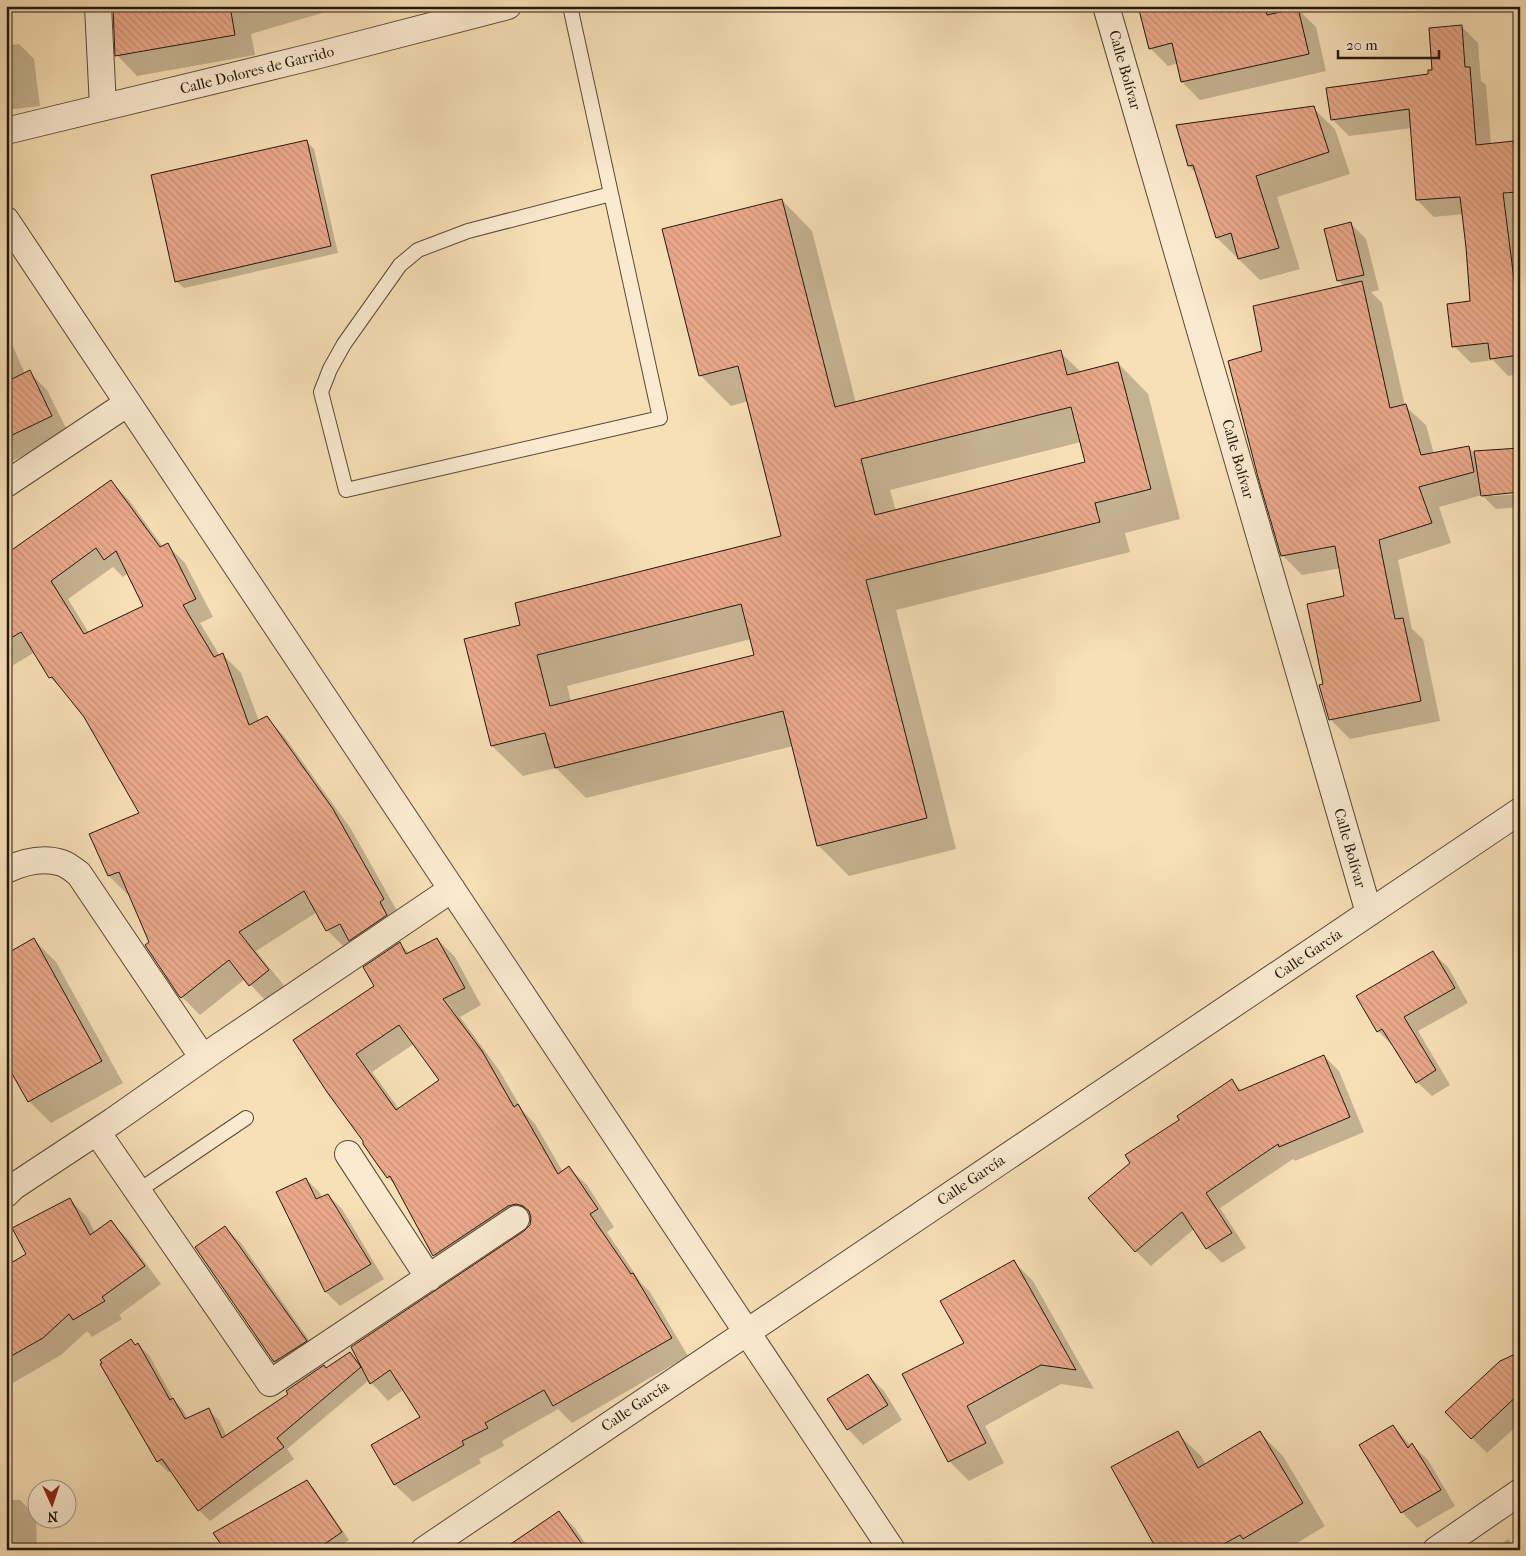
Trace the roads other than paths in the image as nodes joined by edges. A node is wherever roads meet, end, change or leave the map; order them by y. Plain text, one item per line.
1 (98, 6) edge
2 (508, 6) edge
3 (570, 6) edge
4 (1106, 6) edge
5 (103, 107) junction
6 (6, 131) edge
7 (610, 194) junction
8 (6, 220) edge
9 (128, 403) junction
10 (6, 484) edge
11 (1520, 811) edge
12 (6, 870) edge
13 (452, 889) junction
14 (1369, 913) junction
15 (203, 1058) junction
16 (246, 1118) dead end
17 (97, 1132) junction
18 (348, 1154) dead end
19 (138, 1191) junction
20 (6, 1194) edge
21 (516, 1219) dead end
22 (429, 1278) junction
23 (746, 1332) junction
24 (1520, 1492) edge
25 (424, 1550) edge
26 (892, 1550) edge
27 (1436, 1550) edge

1 - 5 street
2 - 5 street, Calle Dolores de Garrido
3 - 7 lane
4 - 14 street, Calle Bolívar
5 - 6 street, Calle Dolores de Garrido
7 - 7 lane
8 - 9 street
9 - 10 street
9 - 13 street
11 - 14 street, Calle García
12 - 15 street
13 - 15 street
13 - 23 street
14 - 23 street, Calle García
15 - 17 street
16 - 19 lane
17 - 19 street
17 - 20 street
18 - 22 street
19 - 22 street
21 - 22 street
23 - 25 street, Calle García
23 - 26 street
24 - 27 street

